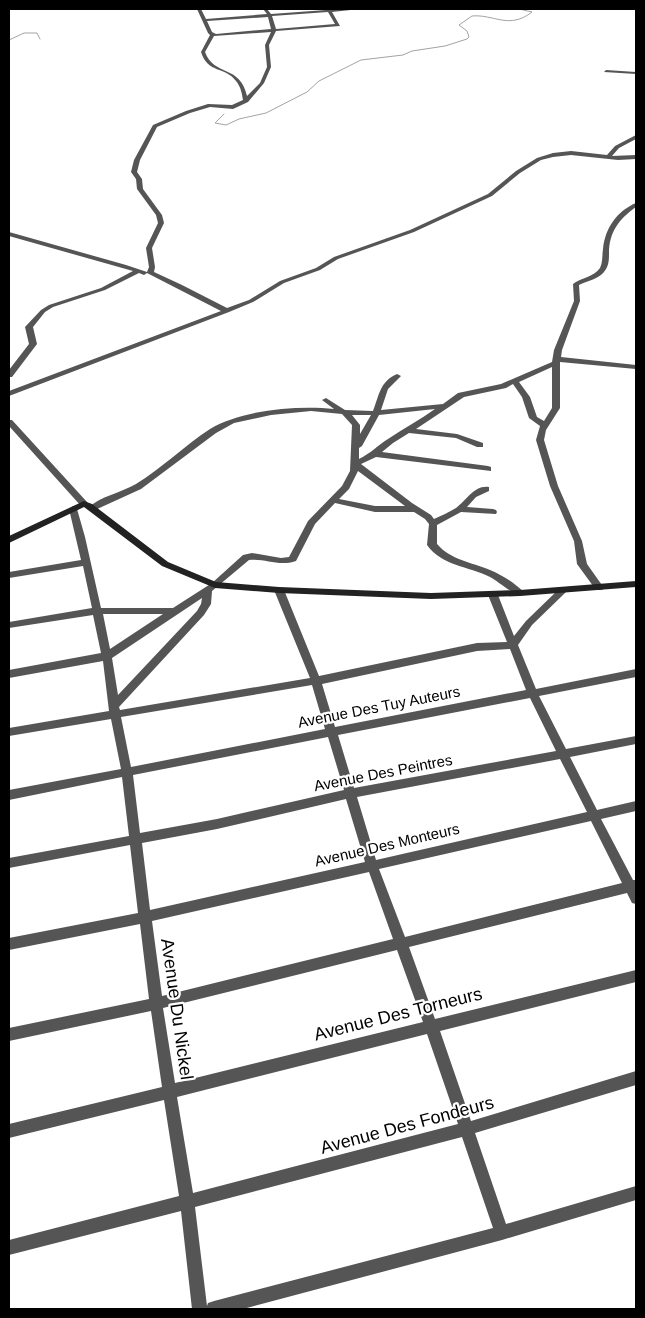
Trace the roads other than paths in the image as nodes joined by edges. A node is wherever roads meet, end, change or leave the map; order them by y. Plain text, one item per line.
1 (114, 9) edge
2 (132, 9) edge
3 (148, 9) edge
4 (199, 9) edge
5 (265, 9) edge
6 (358, 9) edge
7 (329, 10) edge
8 (270, 16) junction
9 (204, 20) junction
10 (274, 30) junction
11 (212, 35) junction
12 (606, 71) dead end
13 (636, 73) edge
14 (246, 101) junction
15 (636, 137) edge
16 (629, 141) junction
17 (621, 145) junction
18 (634, 145) edge
19 (609, 157) junction
20 (636, 157) edge
21 (636, 205) edge
22 (9, 234) edge
23 (138, 271) junction
24 (152, 275) junction
25 (227, 311) junction
26 (556, 361) junction
27 (636, 367) edge
28 (9, 374) edge
29 (397, 376) dead end
30 (515, 382) junction
31 (9, 394) edge
32 (326, 400) dead end
33 (444, 406) junction
34 (343, 412) junction
35 (376, 412) junction
36 (9, 422) edge
37 (544, 425) junction
38 (409, 430) junction
39 (480, 445) dead end
40 (356, 451) junction
41 (375, 454) junction
42 (355, 464) junction
43 (488, 469) dead end
44 (486, 489) dead end
45 (332, 500) junction
46 (88, 506) junction
47 (73, 509) junction
48 (417, 509) junction
49 (460, 509) junction
50 (493, 512) dead end
51 (433, 524) junction
52 (9, 540) edge
53 (86, 562) junction
54 (9, 575) edge
55 (636, 584) edge
56 (212, 587) junction
57 (599, 588) junction
58 (280, 590) junction
59 (562, 591) junction
60 (520, 594) junction
61 (493, 595) junction
62 (96, 610) junction
63 (173, 611) junction
64 (9, 625) edge
65 (512, 644) junction
66 (107, 656) junction
67 (636, 672) edge
68 (9, 674) edge
69 (316, 681) junction
70 (532, 692) junction
71 (114, 710) junction
72 (9, 732) edge
73 (332, 732) junction
74 (636, 740) edge
75 (563, 755) junction
76 (127, 773) junction
77 (351, 793) junction
78 (9, 795) edge
79 (636, 806) edge
80 (594, 815) junction
81 (136, 840) junction
82 (9, 863) edge
83 (372, 865) junction
84 (633, 886) edge
85 (636, 900) edge
86 (144, 917) junction
87 (401, 943) junction
88 (9, 944) edge
89 (636, 976) edge
90 (156, 1004) junction
91 (431, 1024) junction
92 (9, 1035) edge
93 (636, 1078) edge
94 (170, 1092) junction
95 (466, 1130) junction
96 (9, 1131) edge
97 (636, 1193) edge
98 (187, 1203) junction
99 (502, 1232) junction
100 (9, 1248) edge
101 (200, 1309) edge
102 (214, 1309) edge

1 - 2 street
2 - 3 street
4 - 9 street
5 - 8 street
6 - 7 street
7 - 8 street
7 - 10 street
8 - 9 street
8 - 10 street
9 - 11 street
10 - 11 street
10 - 14 street
11 - 14 street
12 - 13 street
14 - 24 street
15 - 16 street
16 - 17 street
16 - 18 street
17 - 18 street
17 - 19 street
19 - 20 street
19 - 25 street
21 - 26 street
22 - 23 street
23 - 24 street
23 - 28 street
24 - 25 street
25 - 31 street
26 - 27 street
26 - 30 street
26 - 37 street
29 - 35 street
30 - 33 street
30 - 37 street
32 - 34 street
33 - 35 street
33 - 38 street
34 - 35 street
34 - 40 street
34 - 46 street
35 - 40 street
36 - 46 street
37 - 57 street
38 - 39 street
38 - 41 street
40 - 42 street
41 - 42 street
41 - 43 street
42 - 45 street
42 - 48 street
44 - 49 street
45 - 48 street
45 - 56 street
46 - 47 street
46 - 56 street
47 - 52 street
47 - 53 street, Avenue Du Nickel
48 - 51 street
49 - 50 street
49 - 51 street
51 - 60 street
53 - 54 street
53 - 62 street, Avenue Du Nickel
55 - 57 street
56 - 58 street
56 - 63 street
56 - 71 street
57 - 59 street
58 - 61 street
58 - 69 street
59 - 60 street
59 - 65 street
60 - 61 street
61 - 65 street
62 - 63 street
62 - 64 street
62 - 66 street, Avenue Du Nickel
63 - 66 street
65 - 69 street
65 - 70 street
66 - 68 street
66 - 71 street, Avenue Du Nickel
67 - 70 street, Avenue Des Tuy Auteurs
69 - 71 street
69 - 73 street
70 - 73 street, Avenue Des Tuy Auteurs
70 - 75 street
71 - 72 street
71 - 76 street, Avenue Du Nickel
73 - 76 street, Avenue Des Tuy Auteurs
73 - 77 street
74 - 75 street, Avenue Des Peintres
75 - 77 street, Avenue Des Peintres
75 - 80 street
76 - 78 street, Avenue Des Tuy Auteurs
76 - 81 street, Avenue Du Nickel
77 - 81 street, Avenue Des Peintres
77 - 83 street
79 - 80 street, Avenue Des Monteurs
80 - 83 street, Avenue Des Monteurs
80 - 84 street
81 - 82 street, Avenue Des Peintres
81 - 86 street, Avenue Du Nickel
83 - 86 street, Avenue Des Monteurs
83 - 87 street
84 - 85 street
84 - 87 street
86 - 88 street, Avenue Des Monteurs
86 - 90 street, Avenue Du Nickel
87 - 90 street
87 - 91 street
89 - 91 street, Avenue Des Torneurs
90 - 92 street
90 - 94 street, Avenue Du Nickel
91 - 94 street, Avenue Des Torneurs
91 - 95 street
93 - 95 street, Avenue Des Fondeurs
94 - 96 street, Avenue Des Torneurs
94 - 98 street, Avenue Du Nickel
95 - 98 street, Avenue Des Fondeurs
95 - 99 street
97 - 99 street
98 - 100 street, Avenue Des Fondeurs
98 - 101 street, Avenue Du Nickel
99 - 102 street

